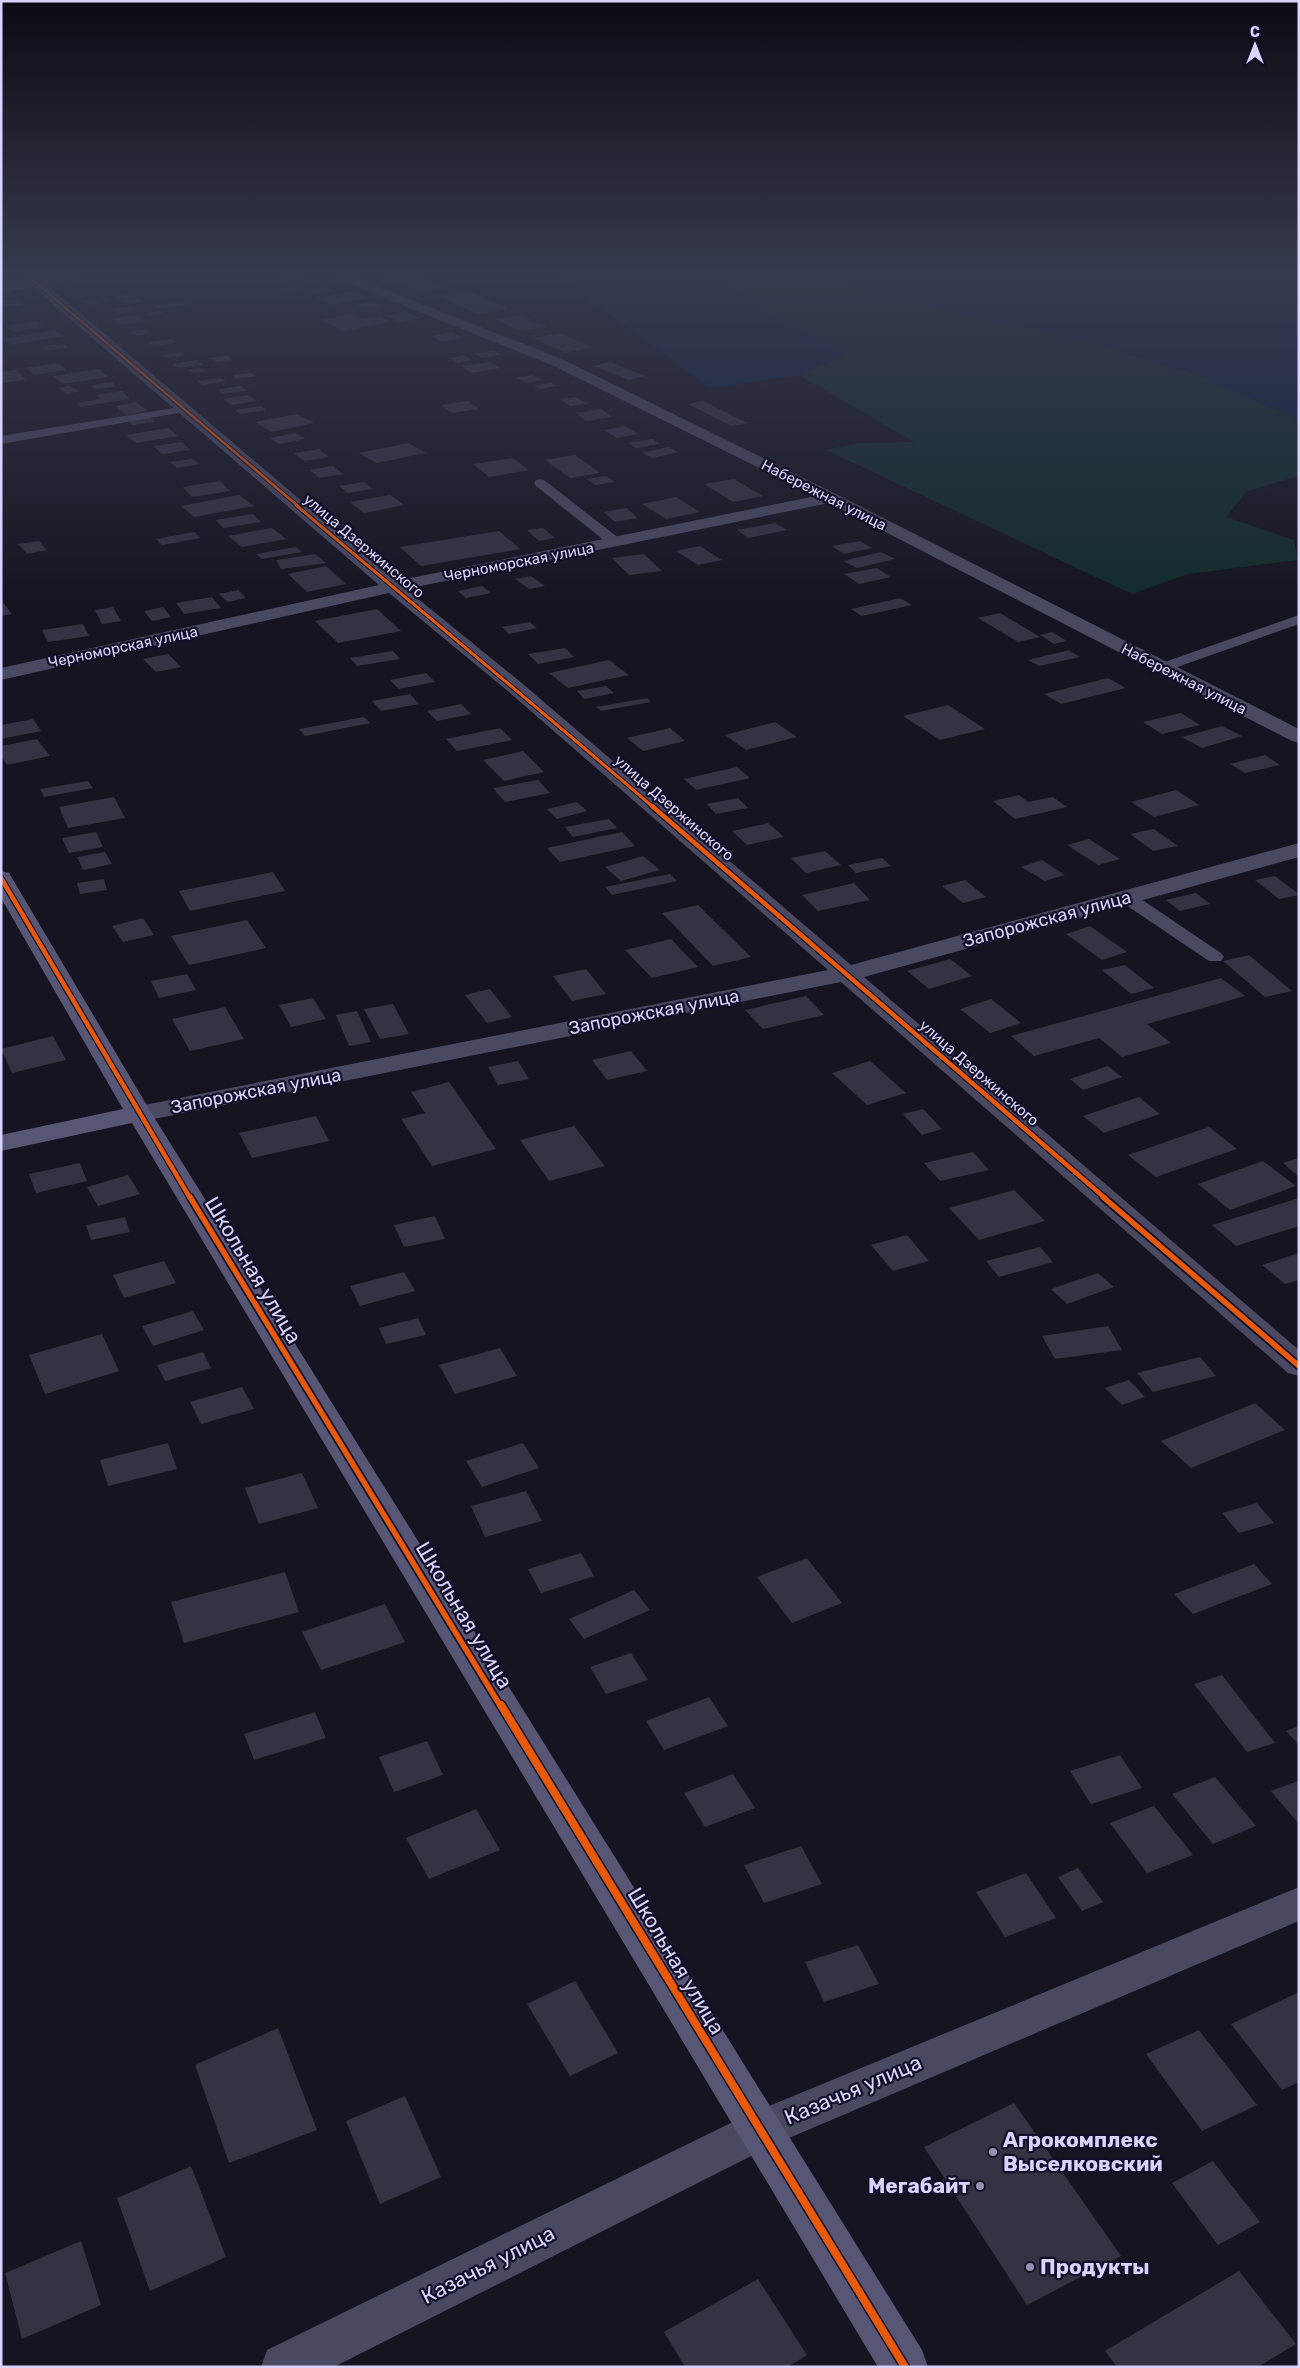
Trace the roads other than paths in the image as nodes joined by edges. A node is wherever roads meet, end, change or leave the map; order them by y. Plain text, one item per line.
1 (157, 386) edge
2 (605, 386) edge
3 (186, 410) junction
4 (1, 440) edge
5 (540, 483) dead end
6 (832, 498) junction
7 (615, 542) junction
8 (392, 587) junction
9 (1299, 619) edge
10 (1161, 668) junction
11 (1, 674) edge
12 (1299, 737) edge
13 (1299, 850) edge
14 (1, 878) edge
15 (1126, 897) junction
16 (1215, 958) dead end
17 (846, 974) junction
18 (139, 1114) junction
19 (1, 1144) edge
20 (1299, 1366) edge
21 (1299, 1903) edge
22 (760, 2130) junction
23 (284, 2367) edge
24 (905, 2367) edge

1 - 3 street, улица Дзержинского
2 - 6 street, Набережная улица
3 - 4 lane
3 - 8 street, улица Дзержинского
5 - 7 lane
6 - 7 street, Черноморская улица
6 - 10 street, Набережная улица
7 - 8 street, Черноморская улица
8 - 11 street, Черноморская улица
8 - 17 street, улица Дзержинского
9 - 10 lane
10 - 12 street, Набережная улица
13 - 15 street, Запорожская улица
14 - 18 street, Школьная улица
15 - 16 lane
15 - 17 street, Запорожская улица
17 - 18 street, Запорожская улица
17 - 20 street, улица Дзержинского
18 - 19 street, Запорожская улица
18 - 22 street, Школьная улица
21 - 22 street, Казачья улица
22 - 23 street, Казачья улица
22 - 24 street, Школьная улица

